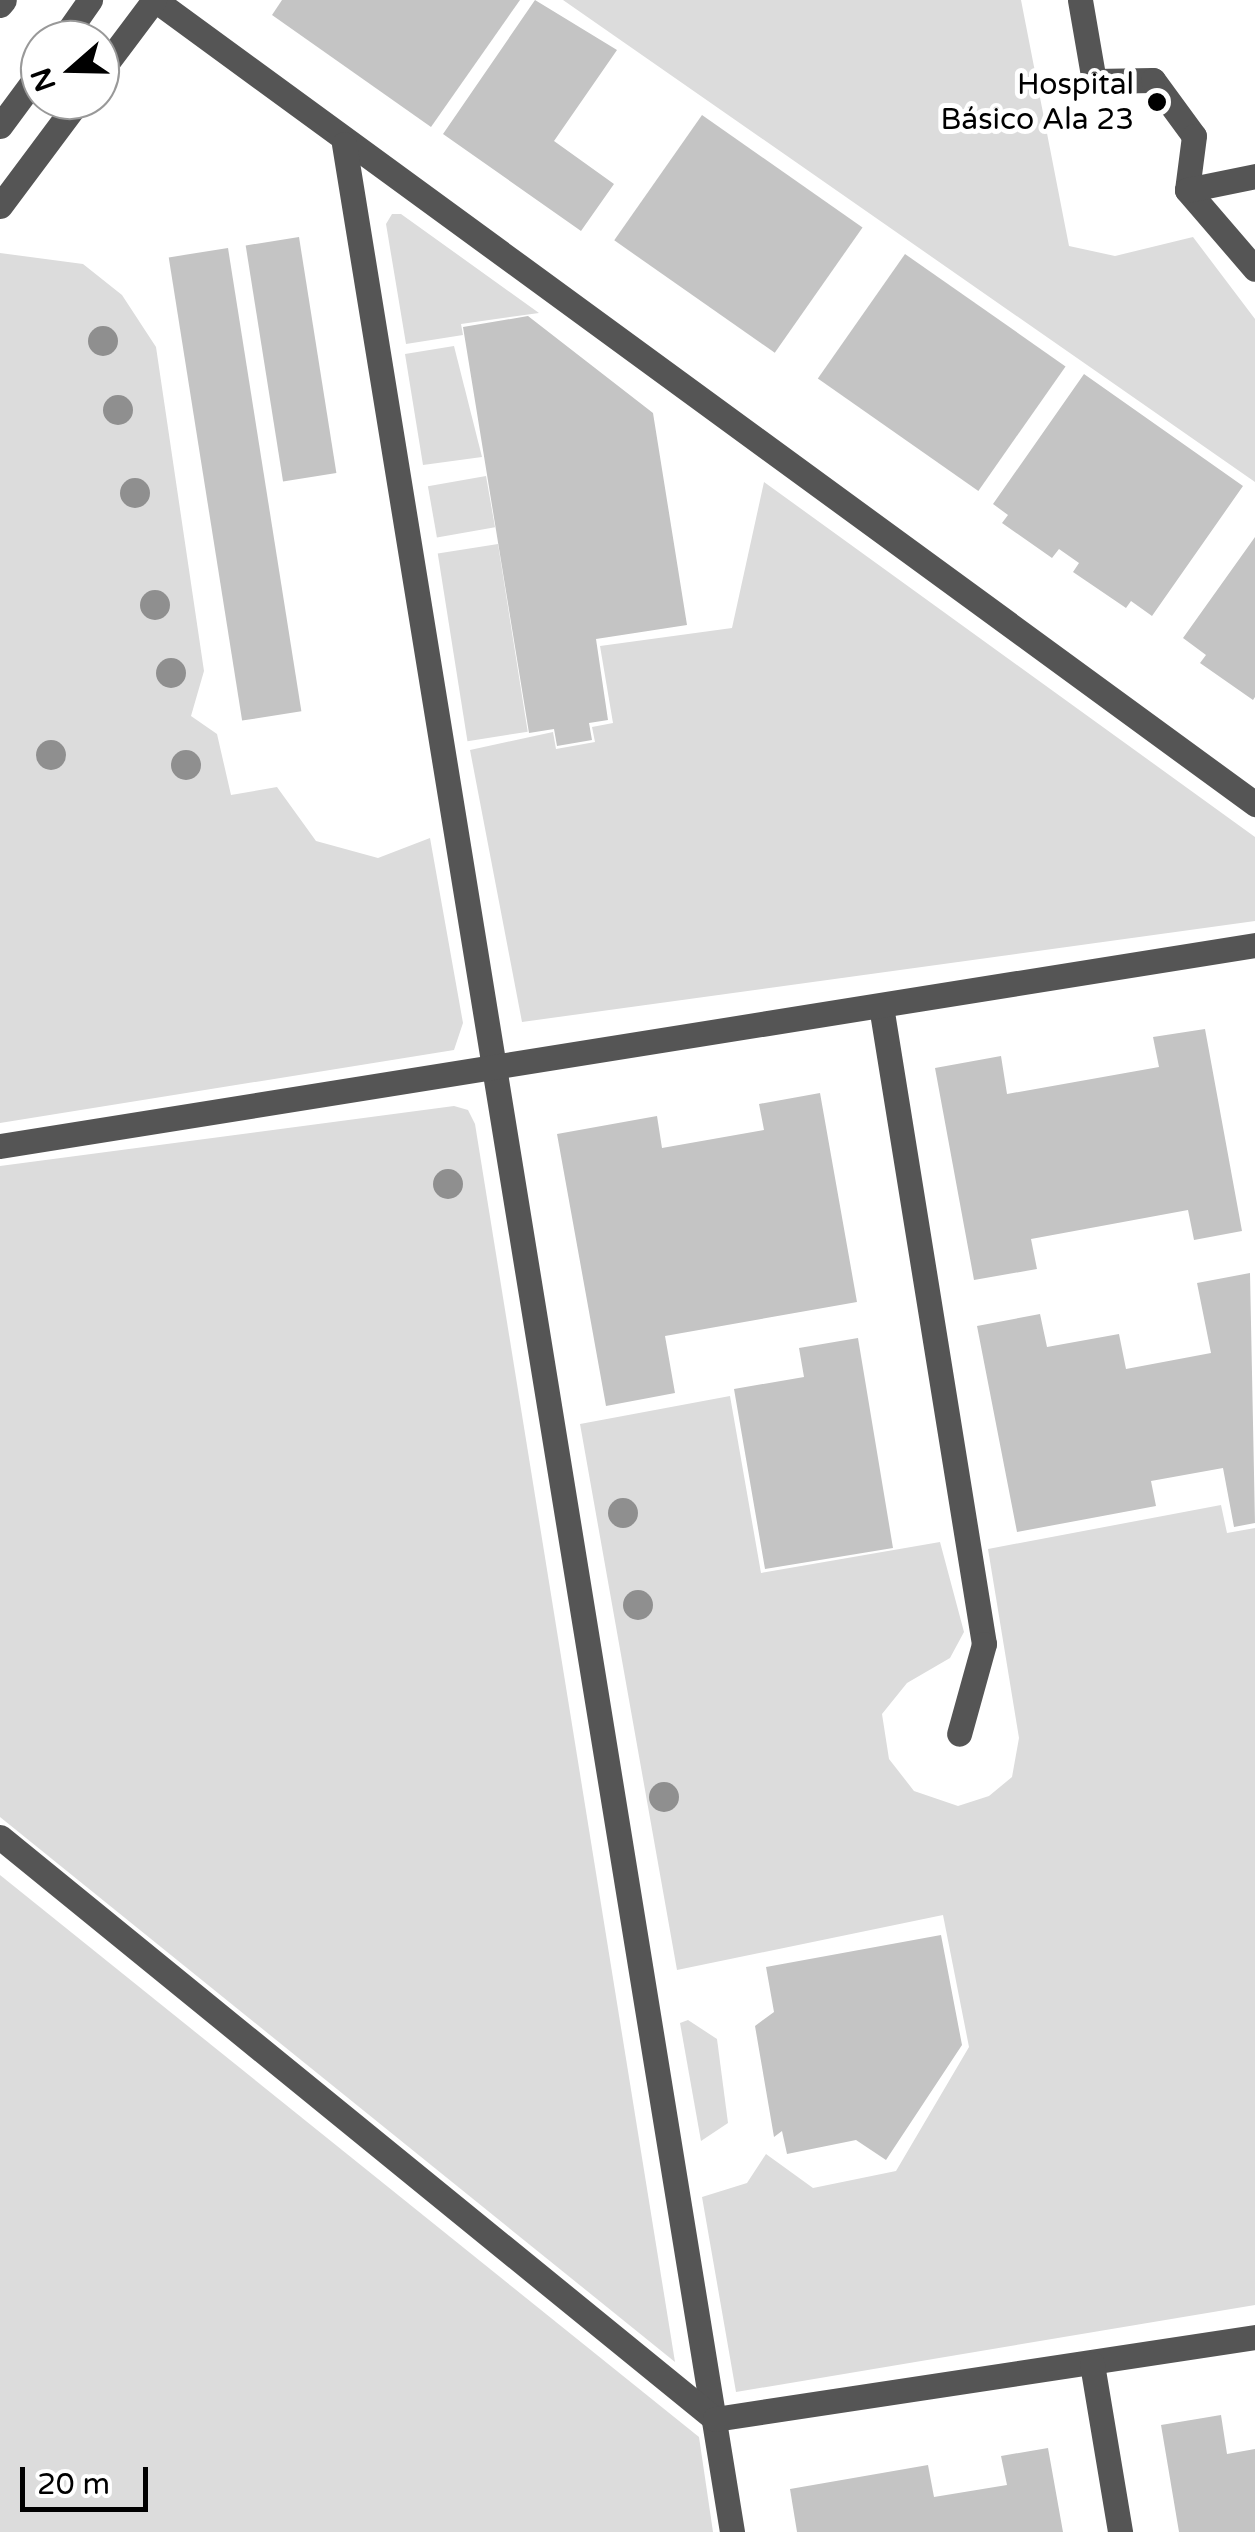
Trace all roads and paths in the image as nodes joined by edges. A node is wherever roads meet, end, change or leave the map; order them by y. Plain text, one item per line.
1 (154, 0) edge
2 (1080, 0) edge
3 (120, 45) edge
4 (20, 99) edge
5 (64, 120) edge
6 (0, 126) edge
7 (344, 144) junction
8 (1255, 176) edge
9 (1187, 190) junction
10 (0, 206) edge
11 (1255, 269) edge
12 (1255, 804) edge
13 (1255, 945) edge
14 (881, 1006) junction
15 (494, 1068) junction
16 (0, 1146) edge
17 (959, 1734) dead end
18 (0, 1837) edge
19 (1255, 2337) edge
20 (1092, 2364) junction
21 (716, 2419) junction
22 (732, 2532) edge
23 (1120, 2532) edge

1 - 3 lane
1 - 7 lane
2 - 9 lane
4 - 6 lane
5 - 10 lane
7 - 12 lane
7 - 15 lane
8 - 9 lane
9 - 11 lane
13 - 14 lane
14 - 15 lane
14 - 17 lane
15 - 16 lane
15 - 21 lane
18 - 21 lane
19 - 20 lane
20 - 21 lane
20 - 23 lane
21 - 22 lane

